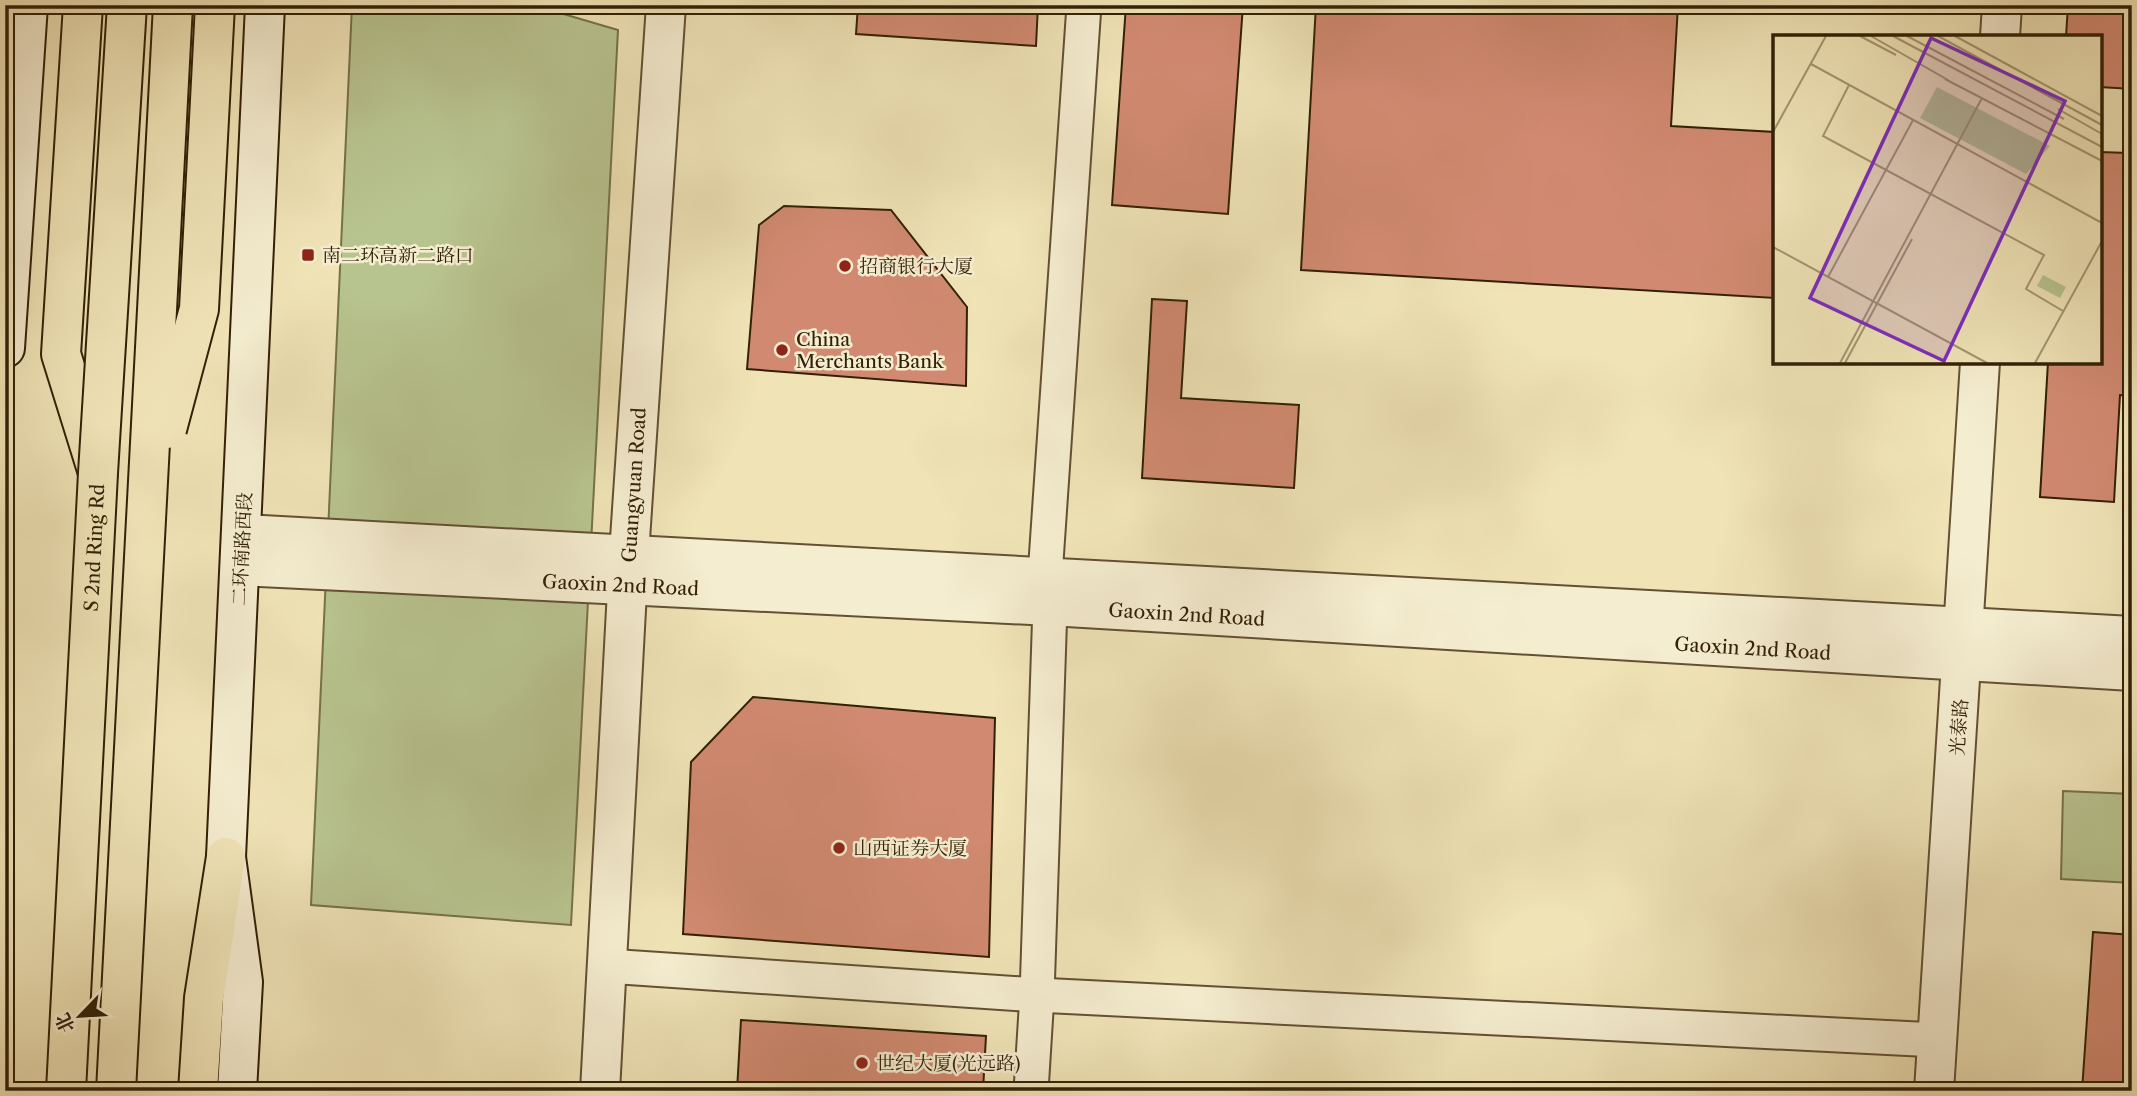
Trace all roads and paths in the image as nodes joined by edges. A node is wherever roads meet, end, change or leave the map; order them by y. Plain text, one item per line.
1 (28, 5) edge
2 (83, 5) edge
3 (128, 5) edge
4 (173, 5) edge
5 (215, 5) edge
6 (265, 5) edge
7 (666, 5) edge
8 (1084, 5) edge
9 (2002, 5) edge
10 (2000, 35) edge
11 (5, 348) edge
12 (1980, 364) edge
13 (98, 473) junction
14 (148, 502) junction
15 (242, 550) junction
16 (628, 570) junction
17 (1047, 591) junction
18 (2132, 636) edge
19 (1963, 644) junction
20 (2132, 671) edge
21 (226, 857) junction
22 (607, 966) junction
23 (1038, 995) junction
24 (1937, 1040) junction
25 (66, 1091) edge
26 (116, 1091) edge
27 (198, 1091) edge
28 (237, 1091) edge
29 (600, 1091) edge
30 (1031, 1091) edge
31 (1934, 1091) edge

1 - 11 street
2 - 13 highway
3 - 13 highway, S 2nd Ring Rd, bridge
4 - 14 highway, bridge
5 - 14 highway, bridge
6 - 15 street, 二环南路西段
7 - 16 street, Guangyuan Road
8 - 17 street
9 - 10 street
12 - 19 street, 光泰路
13 - 25 highway, S 2nd Ring Rd, bridge
14 - 26 highway, bridge
15 - 16 street, Gaoxin 2nd Road
15 - 21 street, 二环南路西段
16 - 17 street, Gaoxin 2nd Road
16 - 22 street, Guangyuan Road
17 - 19 street, Gaoxin 2nd Road
17 - 23 street
18 - 19 street, Gaoxin 2nd Road
19 - 20 street, Gaoxin 2nd Road
19 - 24 street, 光泰路
21 - 27 highway
21 - 28 street, 二环南路西段
22 - 23 street
22 - 29 street, Guangyuan Road
23 - 24 street
23 - 30 street
24 - 31 street, 光泰路

